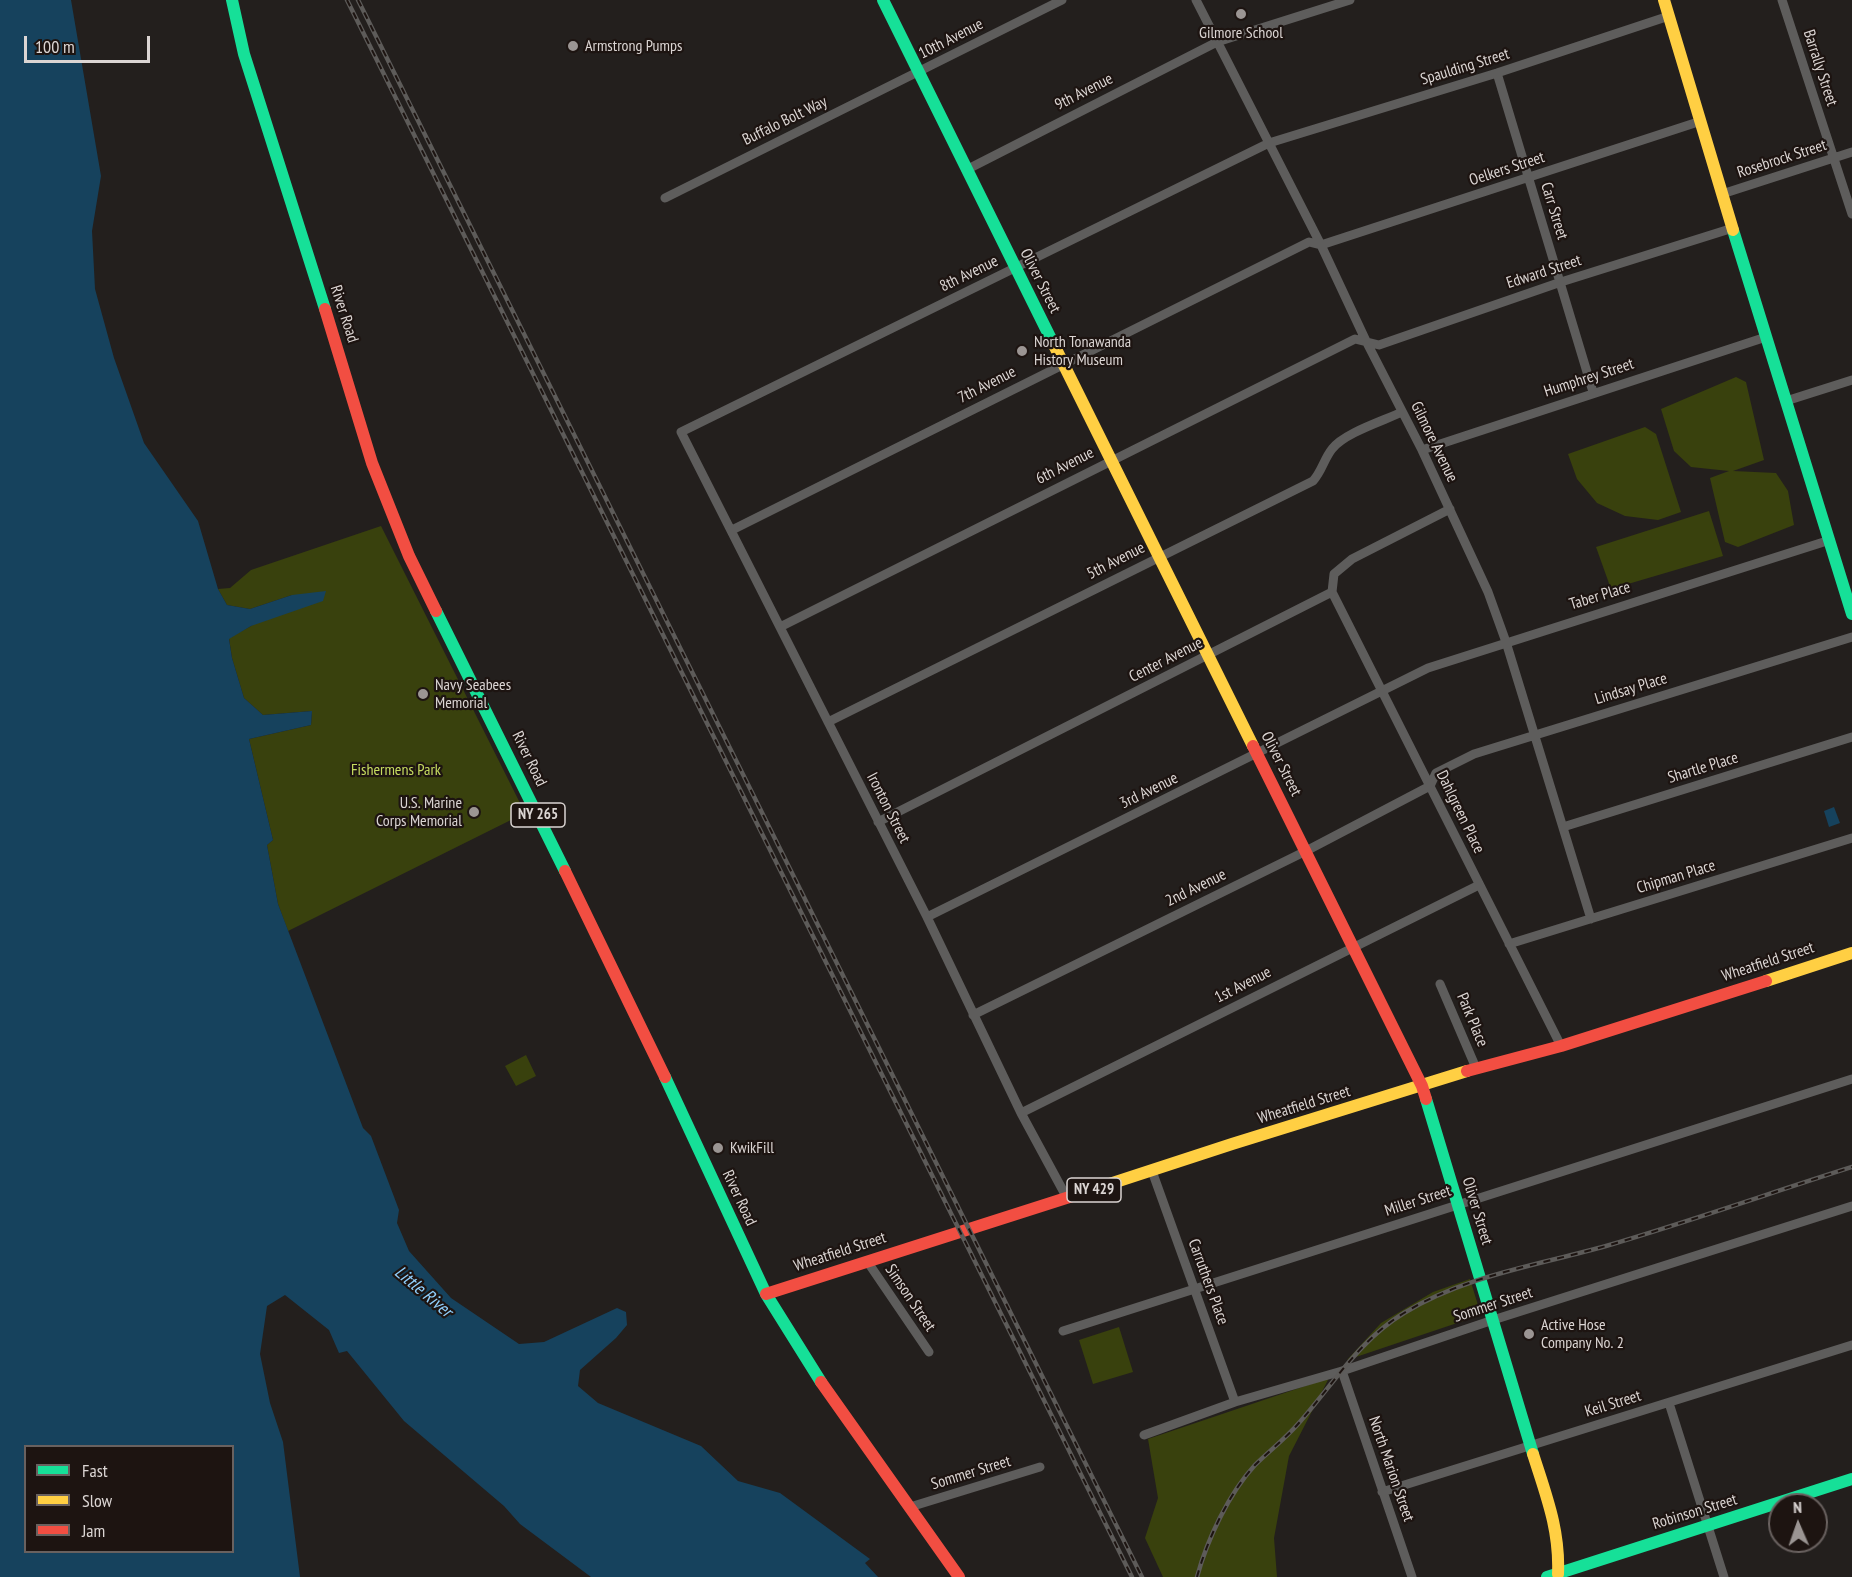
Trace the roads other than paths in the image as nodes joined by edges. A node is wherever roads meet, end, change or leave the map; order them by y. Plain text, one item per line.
1 (232, 0) edge
2 (883, 0) edge
3 (1062, 0) edge
4 (1196, 0) edge
5 (1350, 0) edge
6 (1664, 0) edge
7 (1782, 0) edge
8 (1669, 16) junction
9 (1217, 42) junction
10 (917, 72) junction
11 (1497, 73) junction
12 (1701, 121) junction
13 (1269, 143) junction
14 (1852, 152) edge
15 (1834, 158) junction
16 (966, 170) junction
17 (1528, 178) junction
18 (1722, 194) junction
19 (665, 198) dead end
20 (1852, 214) edge
21 (1733, 228) junction
22 (1322, 245) junction
23 (1015, 268) junction
24 (1561, 282) junction
25 (1766, 337) junction
26 (1366, 341) junction
27 (1063, 363) junction
28 (1852, 380) edge
29 (1593, 392) junction
30 (1786, 401) junction
31 (1402, 412) junction
32 (681, 432) joint
33 (1422, 450) junction
34 (1110, 460) junction
35 (1450, 509) junction
36 (732, 530) junction
37 (1830, 540) junction
38 (1160, 556) junction
39 (1847, 583) edge
40 (1332, 592) junction
41 (1852, 614) edge
42 (780, 627) junction
43 (1852, 637) edge
44 (1506, 642) junction
45 (1208, 655) junction
46 (1383, 690) junction
47 (828, 722) junction
48 (1534, 735) junction
49 (1852, 737) edge
50 (1257, 754) junction
51 (1430, 786) junction
52 (878, 822) junction
53 (1563, 827) junction
54 (1852, 838) edge
55 (1306, 850) junction
56 (1479, 885) junction
57 (927, 917) junction
58 (1591, 920) junction
59 (1509, 944) junction
60 (1353, 947) junction
61 (1852, 953) edge
62 (1440, 984) dead end
63 (973, 1015) junction
64 (1561, 1046) junction
65 (1476, 1068) junction
66 (1852, 1079) edge
67 (1422, 1086) junction
68 (1021, 1113) junction
69 (1152, 1171) junction
70 (1067, 1198) junction
71 (1458, 1204) junction
72 (1852, 1206) edge
73 (867, 1261) junction
74 (1195, 1290) junction
75 (766, 1294) junction
76 (1493, 1320) junction
77 (1063, 1331) dead end
78 (1852, 1345) edge
79 (929, 1352) dead end
80 (1342, 1371) junction
81 (1235, 1402) junction
82 (1669, 1402) junction
83 (1144, 1435) dead end
84 (1532, 1446) junction
85 (1040, 1467) dead end
86 (1852, 1479) edge
87 (1382, 1492) junction
88 (910, 1507) junction
89 (1708, 1526) junction
90 (1554, 1576) edge
91 (960, 1577) edge
92 (1412, 1577) edge
93 (1724, 1577) edge

1 - 75 main road, River Road / NY 265
2 - 10 main road, Oliver Street
3 - 10 street, 10th Avenue
4 - 9 street, Gilmore Avenue
5 - 9 street, 9th Avenue
6 - 8 main road
7 - 15 street, Barrally Street
8 - 11 street, Spaulding Street
8 - 12 main road
9 - 13 street, Gilmore Avenue
9 - 16 street, 9th Avenue
10 - 16 main road, Oliver Street
10 - 19 street, Buffalo Bolt Way
11 - 13 street, Spaulding Street
11 - 17 street, Carr Street
12 - 17 street, Oelkers Street
12 - 18 main road
13 - 22 street, Gilmore Avenue
13 - 23 street, 8th Avenue
14 - 15 street, Rosebrock Street
15 - 18 street, Rosebrock Street
15 - 20 street, Barrally Street
16 - 23 main road, Oliver Street
17 - 22 street, Oelkers Street
17 - 24 street, Carr Street
18 - 21 main road
21 - 24 street, Edward Street
21 - 25 main road
22 - 26 street, Gilmore Avenue
22 - 27 street, 7th Avenue
23 - 27 main road, Oliver Street
23 - 32 street, 8th Avenue
24 - 26 street, Edward Street
24 - 29 street, Carr Street
25 - 29 street, Humphrey Street
25 - 30 main road
26 - 31 street, Gilmore Avenue
26 - 34 street, 6th Avenue
27 - 34 main road, Oliver Street
27 - 36 street, 7th Avenue
28 - 30 street
29 - 33 street, Humphrey Street
30 - 37 main road
31 - 33 street, Gilmore Avenue
31 - 38 street, 5th Avenue
32 - 36 street, Ironton Street
33 - 35 street, Gilmore Avenue
34 - 38 main road, Oliver Street
34 - 42 street, 6th Avenue
35 - 40 street
35 - 44 street, Gilmore Avenue
36 - 42 street, Ironton Street
37 - 39 main road
37 - 44 street, Taber Place
38 - 45 main road, Oliver Street
38 - 47 street, 5th Avenue
39 - 41 main road
40 - 45 street, Center Avenue
40 - 46 street, Dahlgreen Place
42 - 47 street, Ironton Street
43 - 48 street, Lindsay Place
44 - 46 street, Taber Place
44 - 48 street, Gilmore Avenue
45 - 50 main road, Oliver Street
45 - 52 street, Center Avenue
46 - 50 street, 3rd Avenue
46 - 51 street, Dahlgreen Place
47 - 52 street, Ironton Street
48 - 51 street, Lindsay Place
48 - 53 street, Gilmore Avenue
49 - 53 street, Shartle Place
50 - 55 main road, Oliver Street
50 - 57 street, 3rd Avenue
51 - 55 street, 2nd Avenue
51 - 56 street, Dahlgreen Place
52 - 57 street, Ironton Street
53 - 58 street, Gilmore Avenue
54 - 58 street, Chipman Place
55 - 60 main road, Oliver Street
55 - 63 street, 2nd Avenue
56 - 59 street, Dahlgreen Place
56 - 60 street, 1st Avenue
57 - 63 street, Ironton Street
58 - 59 street, Chipman Place
59 - 64 street, Dahlgreen Place
60 - 67 main road, Oliver Street
60 - 68 street, 1st Avenue
61 - 64 main road, Wheatfield Street
62 - 65 street, Park Place
63 - 68 street, Ironton Street
64 - 65 main road, Wheatfield Street
65 - 67 main road, Wheatfield Street
66 - 71 street, Miller Street
67 - 69 main road, Wheatfield Street / NY 429
67 - 71 main road, Oliver Street
68 - 70 street, Ironton Street
69 - 70 main road, Wheatfield Street / NY 429
69 - 74 street, Carruthers Place
70 - 73 main road, Wheatfield Street / NY 429
71 - 74 street, Miller Street
71 - 76 main road, Oliver Street
72 - 76 street, Sommer Street
73 - 75 main road, Wheatfield Street / NY 429
73 - 79 street, Simson Street
74 - 77 street, Miller Street
74 - 81 street, Carruthers Place
75 - 88 main road, River Road / NY 265
76 - 80 street, Sommer Street
76 - 84 main road, Oliver Street
78 - 82 street, Keil Street
80 - 81 street, Sommer Street
80 - 87 street, North Marion Street
81 - 83 street, Sommer Street
82 - 84 street, Keil Street
82 - 89 street
84 - 87 street, Keil Street
84 - 90 main road, Oliver Street
85 - 88 street, Sommer Street
86 - 89 main road, Robinson Street
87 - 92 street, North Marion Street
88 - 91 main road, River Road / NY 265
89 - 90 main road, Robinson Street
89 - 93 street

